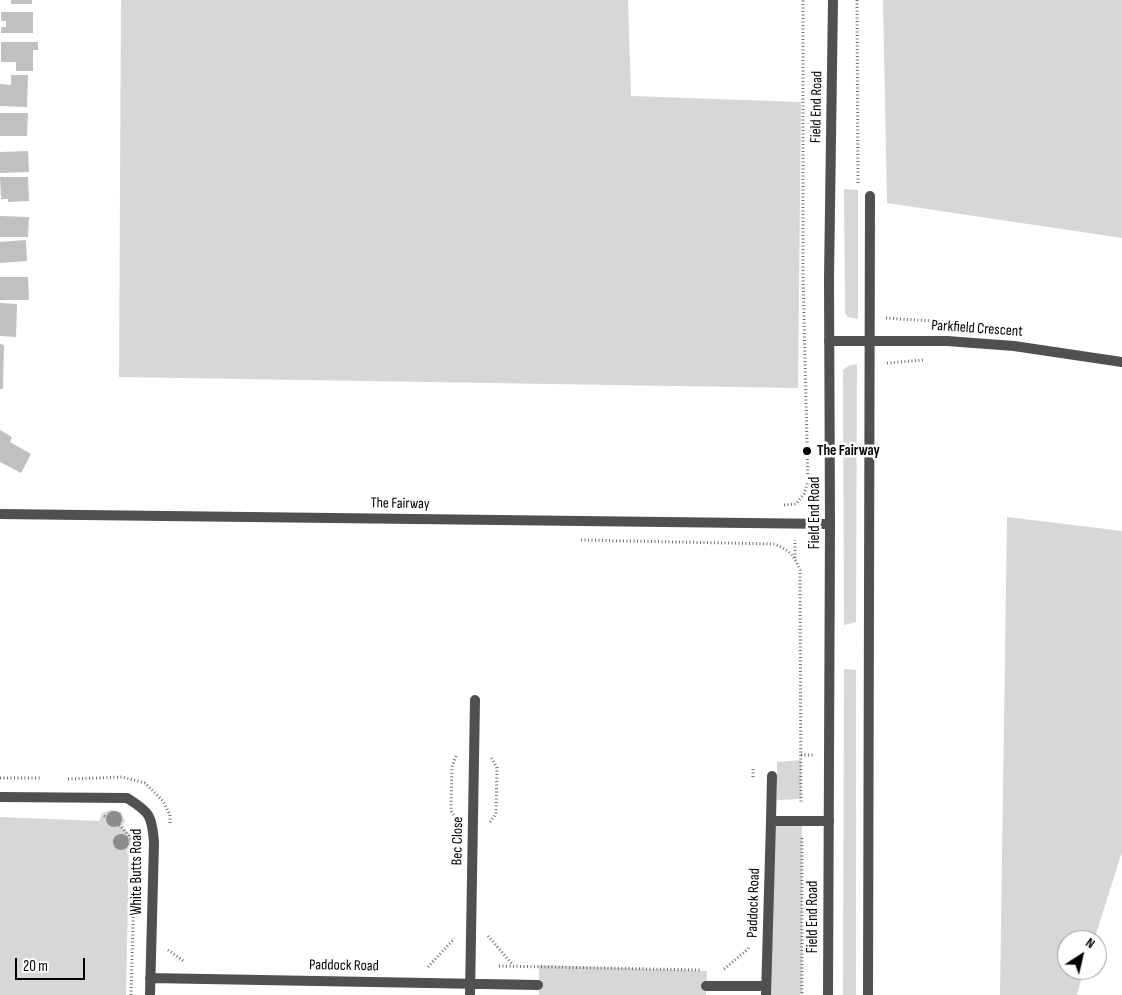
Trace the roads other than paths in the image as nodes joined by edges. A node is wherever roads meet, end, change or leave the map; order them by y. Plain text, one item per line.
1 (833, 0) edge
2 (870, 196) dead end
3 (829, 340) junction
4 (870, 340) junction
5 (1122, 362) edge
6 (0, 514) edge
7 (830, 524) junction
8 (475, 700) dead end
9 (772, 776) dead end
10 (0, 797) edge
11 (771, 821) junction
12 (829, 821) junction
13 (150, 978) junction
14 (470, 984) junction
15 (538, 985) dead end
16 (706, 986) dead end
17 (766, 991) edge
18 (150, 995) edge
19 (470, 995) edge
20 (828, 995) edge
21 (868, 995) edge

1 - 3 street, Field End Road
2 - 4 street
3 - 4 street, Parkfield Crescent
3 - 7 street, Field End Road
4 - 5 street, Parkfield Crescent
4 - 21 street
6 - 7 street, The Fairway
7 - 12 street, Field End Road
8 - 14 street, Bec Close
9 - 11 street, Paddock Road
10 - 13 street, White Butts Road
11 - 12 street
11 - 17 street, Paddock Road
12 - 20 street, Field End Road
13 - 14 street, Paddock Road
13 - 18 street, White Butts Road
14 - 15 street, Paddock Road
14 - 19 street, Bec Close
16 - 17 street, Paddock Road

